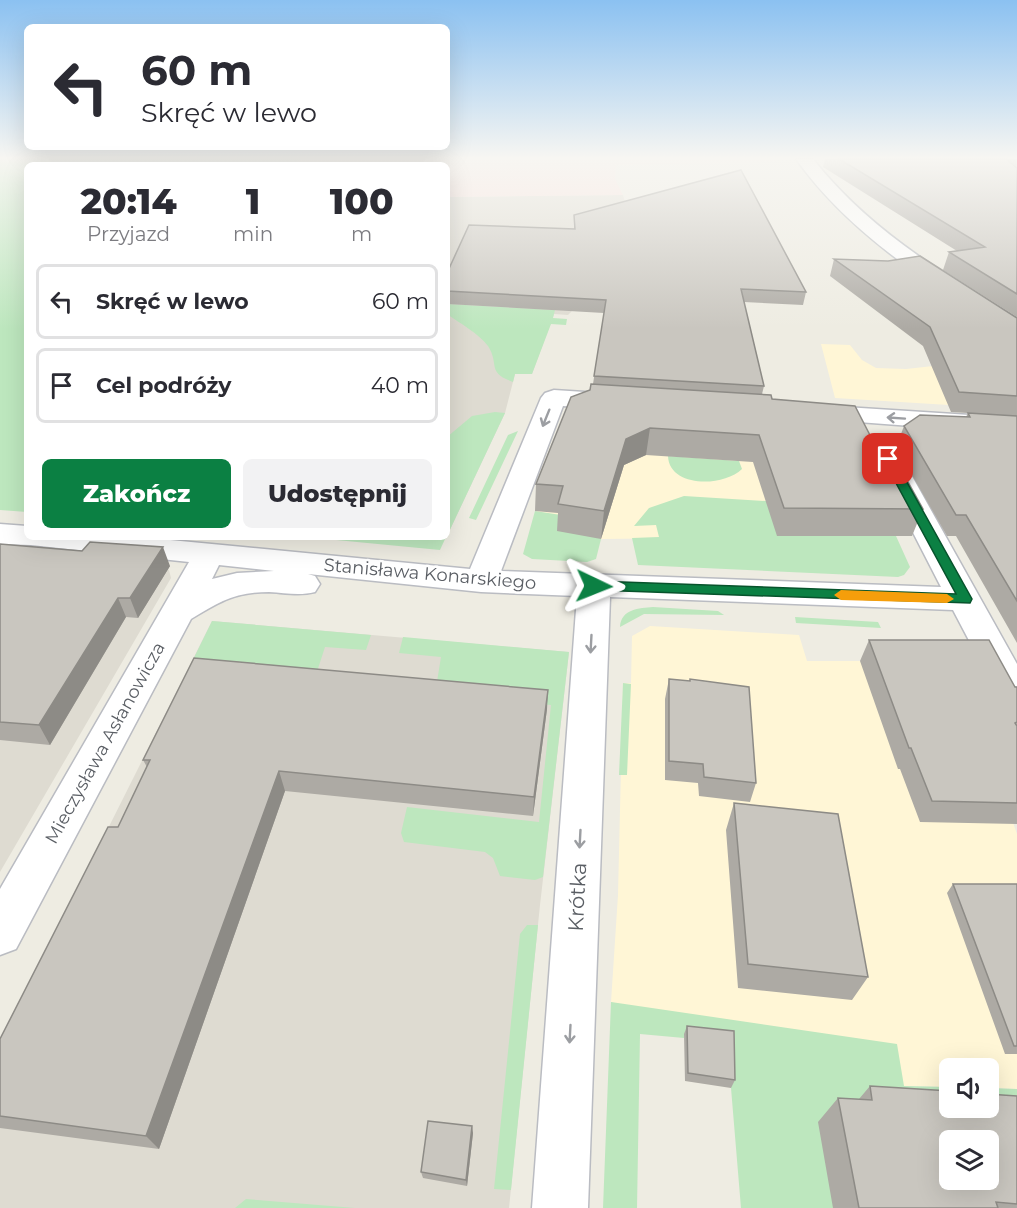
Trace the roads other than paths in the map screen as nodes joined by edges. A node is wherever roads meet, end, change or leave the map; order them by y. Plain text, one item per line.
1 (852, 215) edge
2 (1017, 329) edge
3 (638, 403) edge
4 (792, 412) edge
5 (864, 416) junction
6 (1017, 426) edge
7 (0, 534) edge
8 (24, 536) edge
9 (71, 540) edge
10 (210, 553) junction
11 (357, 568) junction
12 (481, 581) junction
13 (594, 586) junction
14 (965, 599) junction
15 (178, 611) junction
16 (1017, 697) edge
17 (0, 933) edge
18 (560, 1208) edge

1 - 2 street
3 -> 12 street
4 - 5 street
6 -> 5 street
5 - 14 street
7 - 8 street
9 - 10 street, Stanisława Konarskiego
10 - 11 street, Stanisława Konarskiego
10 - 15 street, Mieczysława Asłanowicza
11 - 12 street, Stanisława Konarskiego
11 - 15 street
12 - 13 street, Stanisława Konarskiego
13 - 14 street, Stanisława Konarskiego
13 -> 18 street, Krótka
14 - 16 street
15 - 17 street, Mieczysława Asłanowicza

